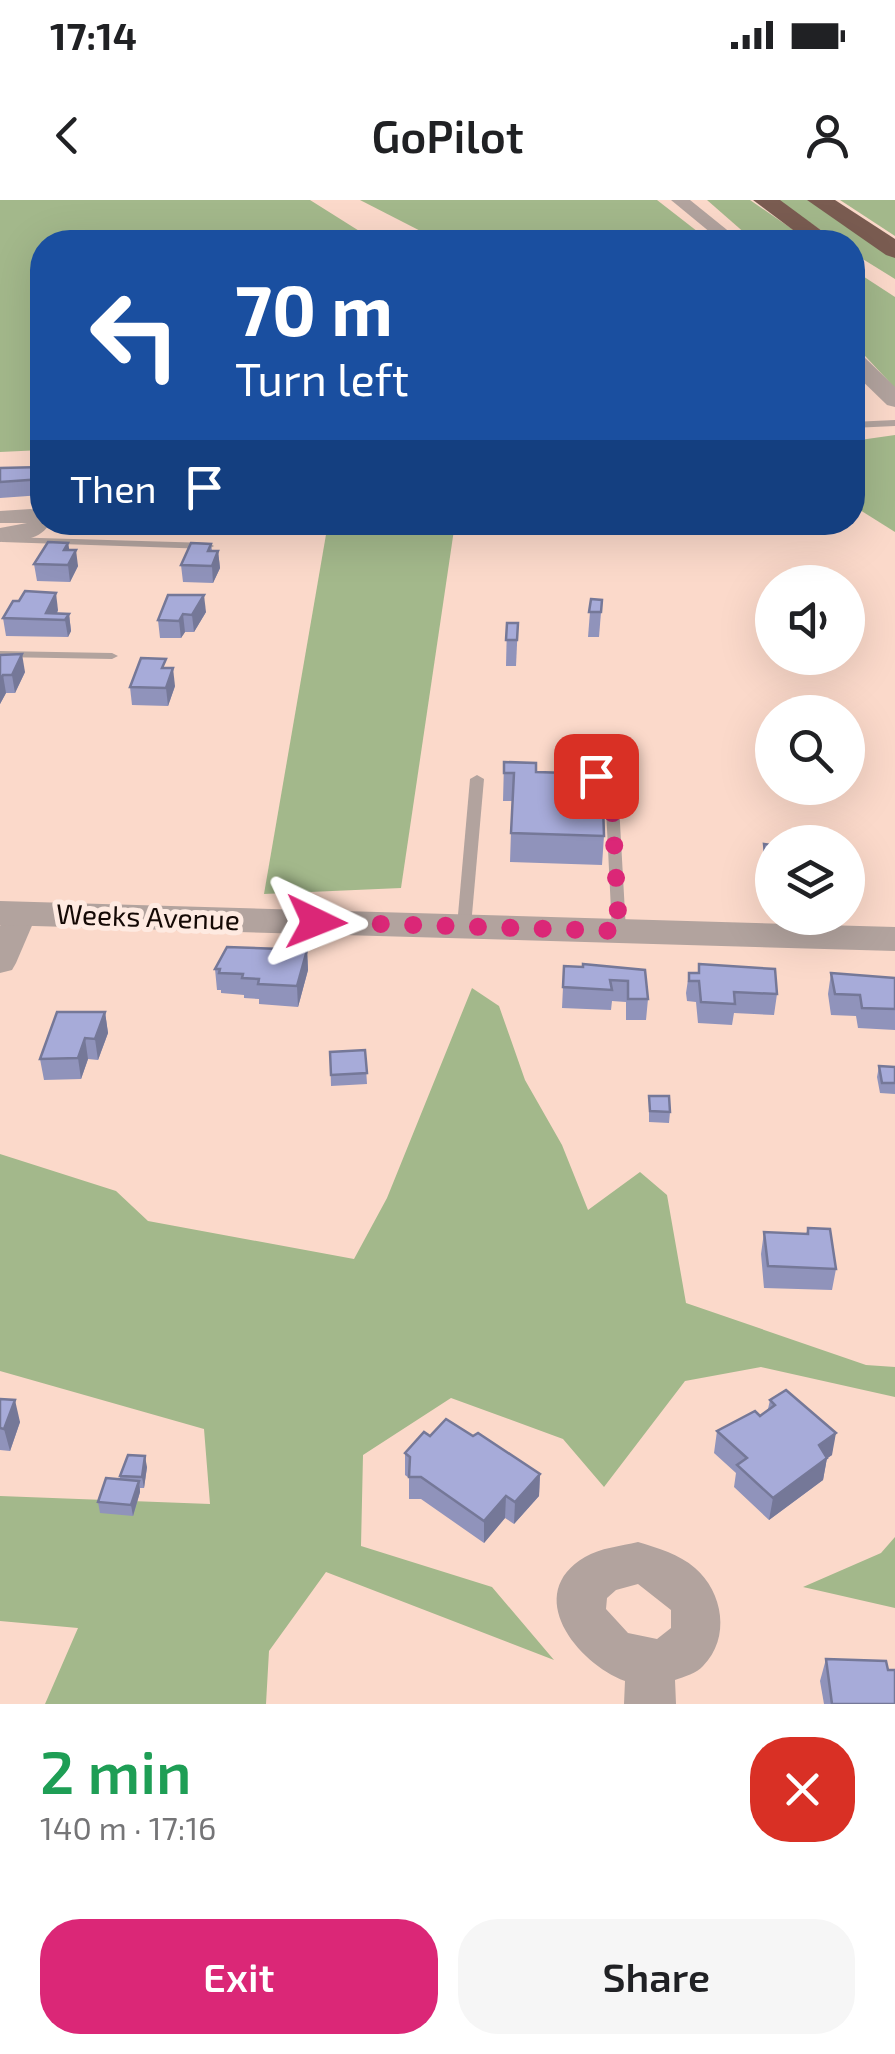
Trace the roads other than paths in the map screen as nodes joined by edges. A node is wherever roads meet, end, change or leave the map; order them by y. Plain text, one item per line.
1 (679, 200) edge
2 (765, 200) edge
3 (819, 200) edge
4 (718, 230) edge
5 (807, 230) edge
6 (865, 230) edge
7 (865, 230) edge
8 (895, 250) edge
9 (865, 371) edge
10 (895, 400) edge
11 (895, 423) edge
12 (865, 424) edge
13 (3, 535) edge
14 (208, 546) edge
15 (0, 654) edge
16 (112, 656) dead end
17 (578, 776) edge
18 (476, 779) dead end
19 (10, 914) edge
20 (464, 926) junction
21 (619, 931) junction
22 (895, 939) edge
23 (0, 962) edge

1 - 4 street
2 - 5 highway
3 - 7 highway
6 - 8 highway
9 - 10 street
11 - 12 lane
13 - 14 lane
15 - 16 lane
17 - 21 lane
18 - 20 lane
19 - 20 street, Weeks Avenue
19 - 23 street
20 - 21 street, Weeks Avenue
21 - 22 street, Weeks Avenue

